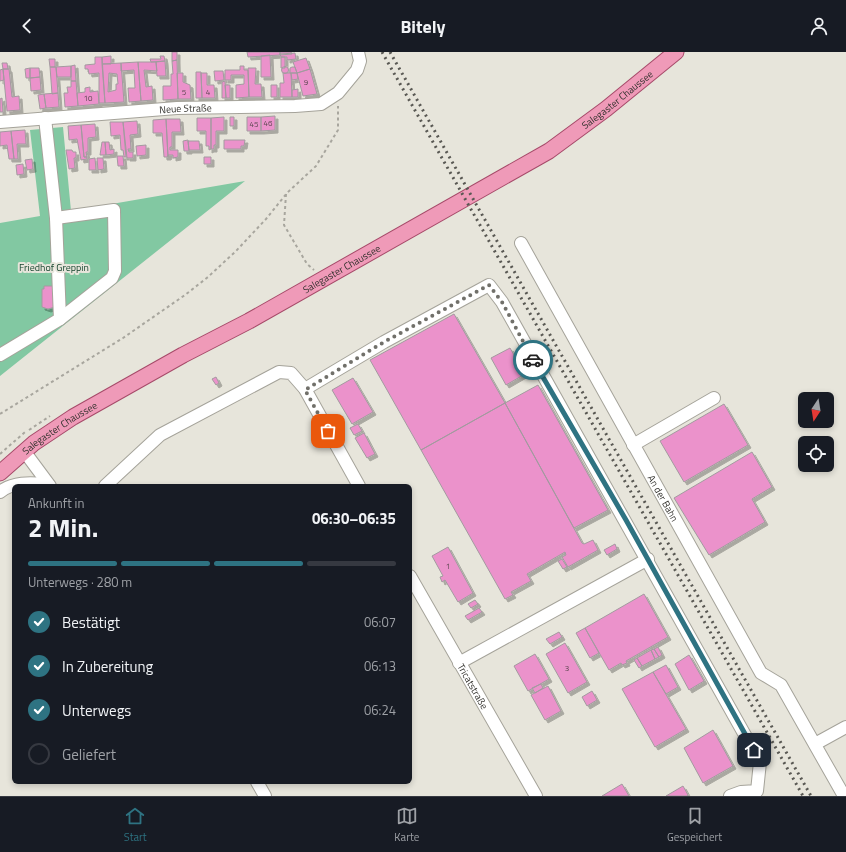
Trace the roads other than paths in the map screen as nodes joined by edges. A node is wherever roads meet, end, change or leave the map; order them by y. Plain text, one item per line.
1 (358, 52) edge
2 (676, 52) edge
3 (46, 118) junction
4 (0, 122) edge
5 (56, 218) junction
6 (521, 243) dead end
7 (60, 319) junction
8 (0, 355) edge
9 (305, 390) junction
10 (714, 398) dead end
11 (633, 445) junction
12 (24, 451) junction
13 (0, 473) edge
14 (48, 484) edge
15 (107, 484) edge
16 (358, 484) edge
17 (12, 486) edge
18 (0, 492) edge
19 (648, 559) junction
20 (412, 580) edge
21 (459, 663) junction
22 (846, 727) edge
23 (815, 744) junction
24 (258, 784) edge
25 (265, 796) edge
26 (536, 796) edge
27 (730, 796) edge
28 (844, 796) edge

1 - 3 street, Neue Straße
2 - 12 main road, Salegaster Chaussee
3 - 4 street, Neue Straße
3 - 5 street
5 - 7 street
5 - 7 street
6 - 11 street, An der Bahn
7 - 8 street
9 - 15 street
9 - 16 street
9 - 19 street
10 - 11 street
11 - 23 street, An der Bahn
12 - 13 main road, Salegaster Chaussee
12 - 14 street
17 - 18 street
19 - 21 street
19 - 27 street
20 - 21 street, Tricatstraße
21 - 26 street, Tricatstraße
22 - 23 street
23 - 28 street, An der Bahn
24 - 25 street

